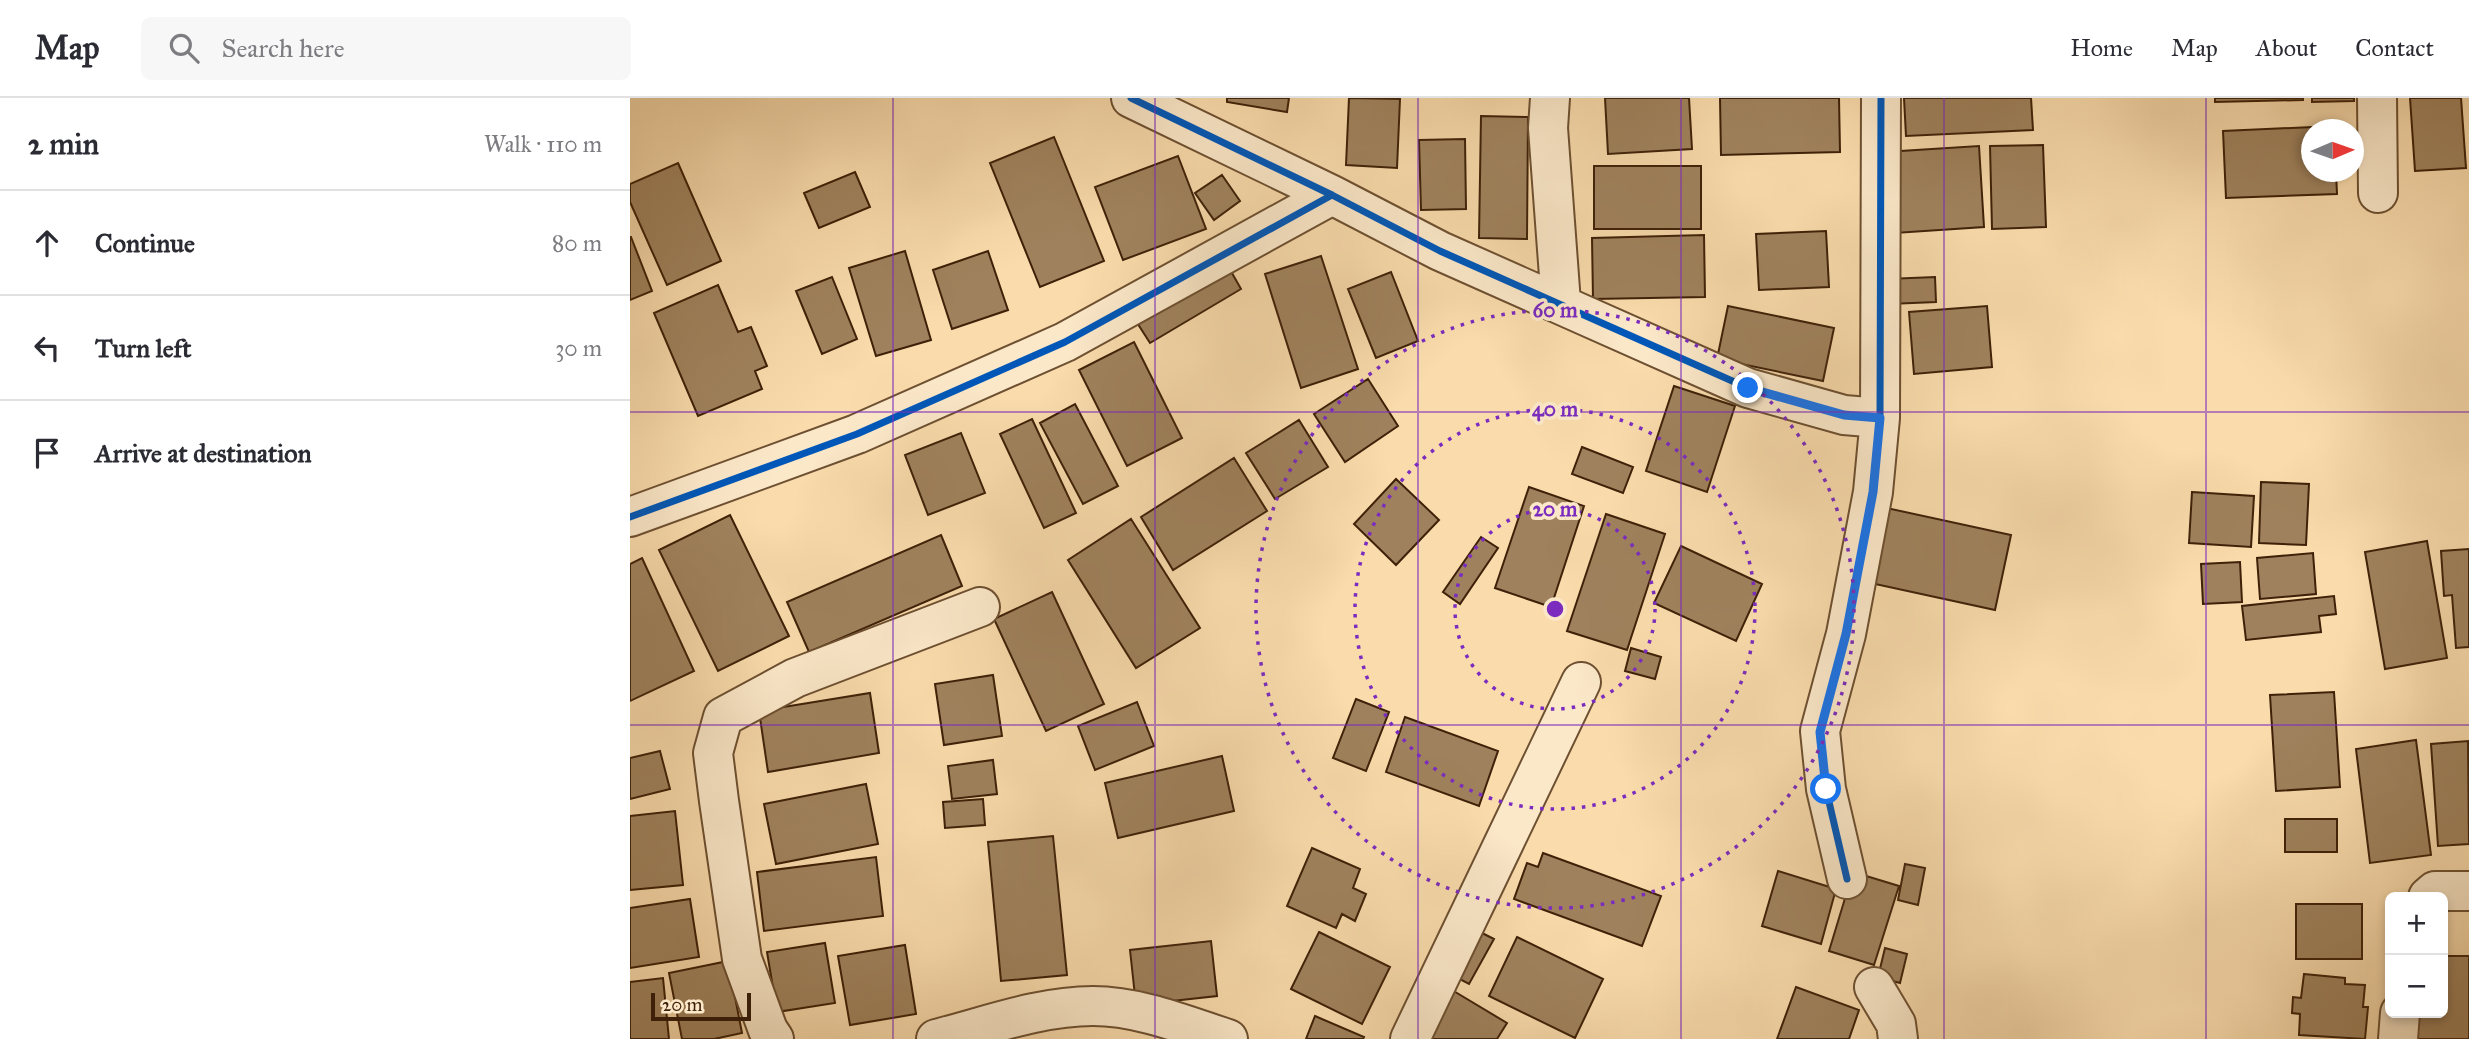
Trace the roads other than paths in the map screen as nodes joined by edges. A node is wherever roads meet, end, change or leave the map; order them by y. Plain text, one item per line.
1 (1131, 98) edge
2 (1550, 98) edge
3 (1881, 98) edge
4 (2377, 98) edge
5 (2378, 193) dead end
6 (1332, 195) junction
7 (1561, 303) junction
8 (1880, 418) junction
9 (630, 517) edge
10 (980, 607) dead end
11 (1581, 682) dead end
12 (1847, 879) dead end
13 (2469, 891) edge
14 (2434, 892) edge
15 (1874, 987) dead end
16 (2400, 1018) edge
17 (774, 1039) edge
18 (936, 1039) edge
19 (1228, 1039) edge
20 (1410, 1039) edge
21 (1898, 1039) edge
22 (2398, 1039) edge

1 - 6 street
2 - 7 street
3 - 8 street
4 - 5 street
6 - 7 street
6 - 9 street
7 - 8 street
8 - 12 street
10 - 17 street
11 - 20 street
13 - 14 street
15 - 21 street
16 - 22 street
18 - 19 street

